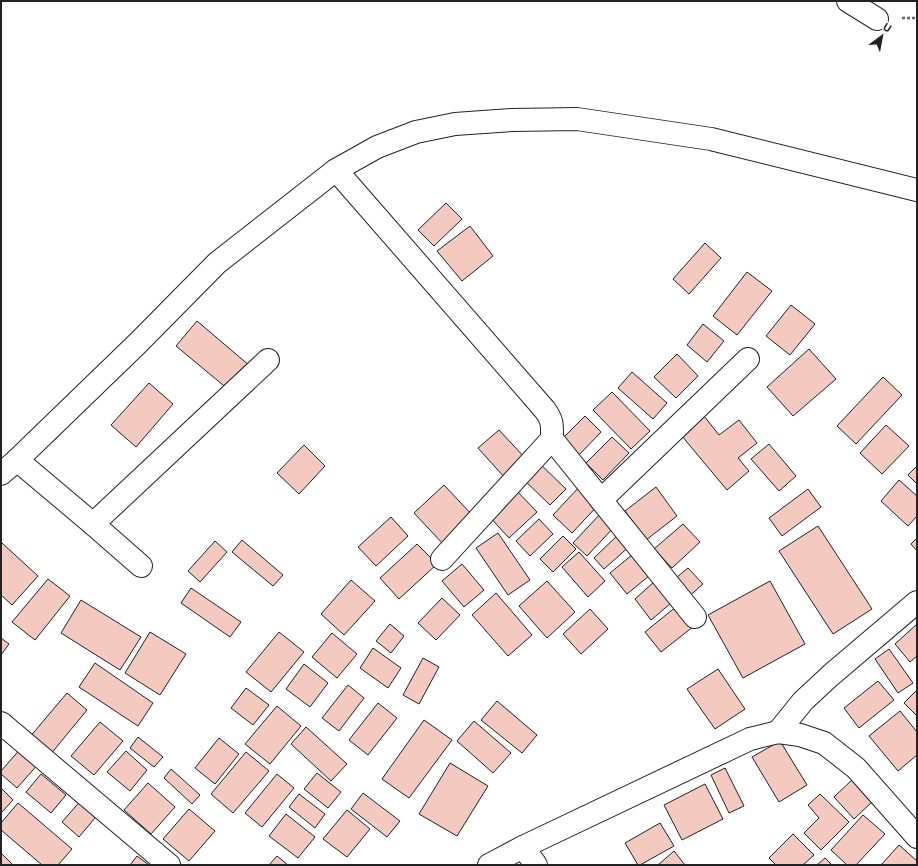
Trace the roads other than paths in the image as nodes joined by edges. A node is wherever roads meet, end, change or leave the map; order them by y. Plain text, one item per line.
1 (848, 1) edge
2 (877, 18) dead end
3 (336, 170) junction
4 (917, 190) edge
5 (748, 359) dead end
6 (268, 360) dead end
7 (552, 438) junction
8 (17, 460) junction
9 (1, 474) edge
10 (601, 500) junction
11 (93, 524) junction
12 (442, 560) dead end
13 (141, 566) dead end
14 (917, 602) edge
15 (695, 618) dead end
16 (1, 723) edge
17 (778, 732) junction
18 (917, 837) edge
19 (523, 847) junction
20 (169, 865) edge
21 (489, 865) edge
22 (536, 865) edge

1 - 2 street
3 - 4 street
3 - 7 street
3 - 8 street
5 - 10 street
6 - 11 street
7 - 10 street
7 - 12 street
8 - 9 street
8 - 11 street
10 - 15 street
11 - 13 street
14 - 17 street
16 - 20 street
17 - 18 street
17 - 19 street
19 - 21 street
19 - 22 street

